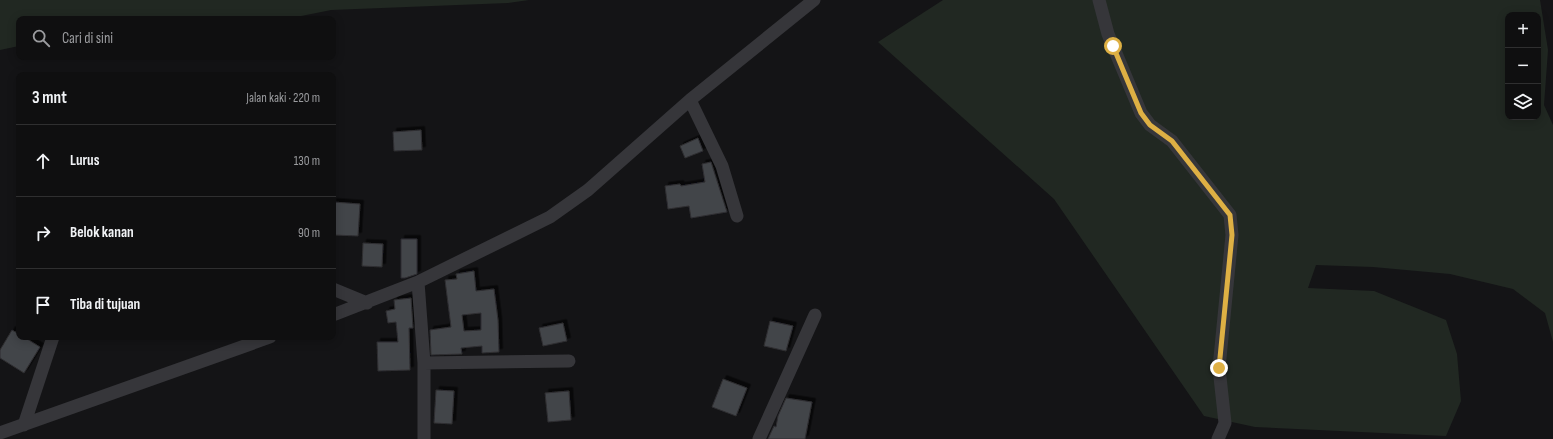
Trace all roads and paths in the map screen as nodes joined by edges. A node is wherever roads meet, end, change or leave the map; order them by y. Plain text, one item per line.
1 (814, 0) edge
2 (1099, 0) edge
3 (690, 100) junction
4 (737, 216) dead end
5 (418, 282) junction
6 (336, 290) edge
7 (366, 303) junction
8 (336, 314) edge
9 (815, 315) dead end
10 (52, 340) edge
11 (262, 340) edge
12 (569, 361) dead end
13 (424, 363) junction
14 (24, 425) junction
15 (0, 432) edge
16 (424, 439) edge
17 (759, 439) edge
18 (1218, 439) edge

1 - 3 street
2 - 18 street
3 - 4 street
3 - 5 street
5 - 7 street
5 - 13 street
6 - 7 street
7 - 8 street
9 - 17 street
10 - 14 street
11 - 14 street
12 - 13 street
13 - 16 street
14 - 15 street

